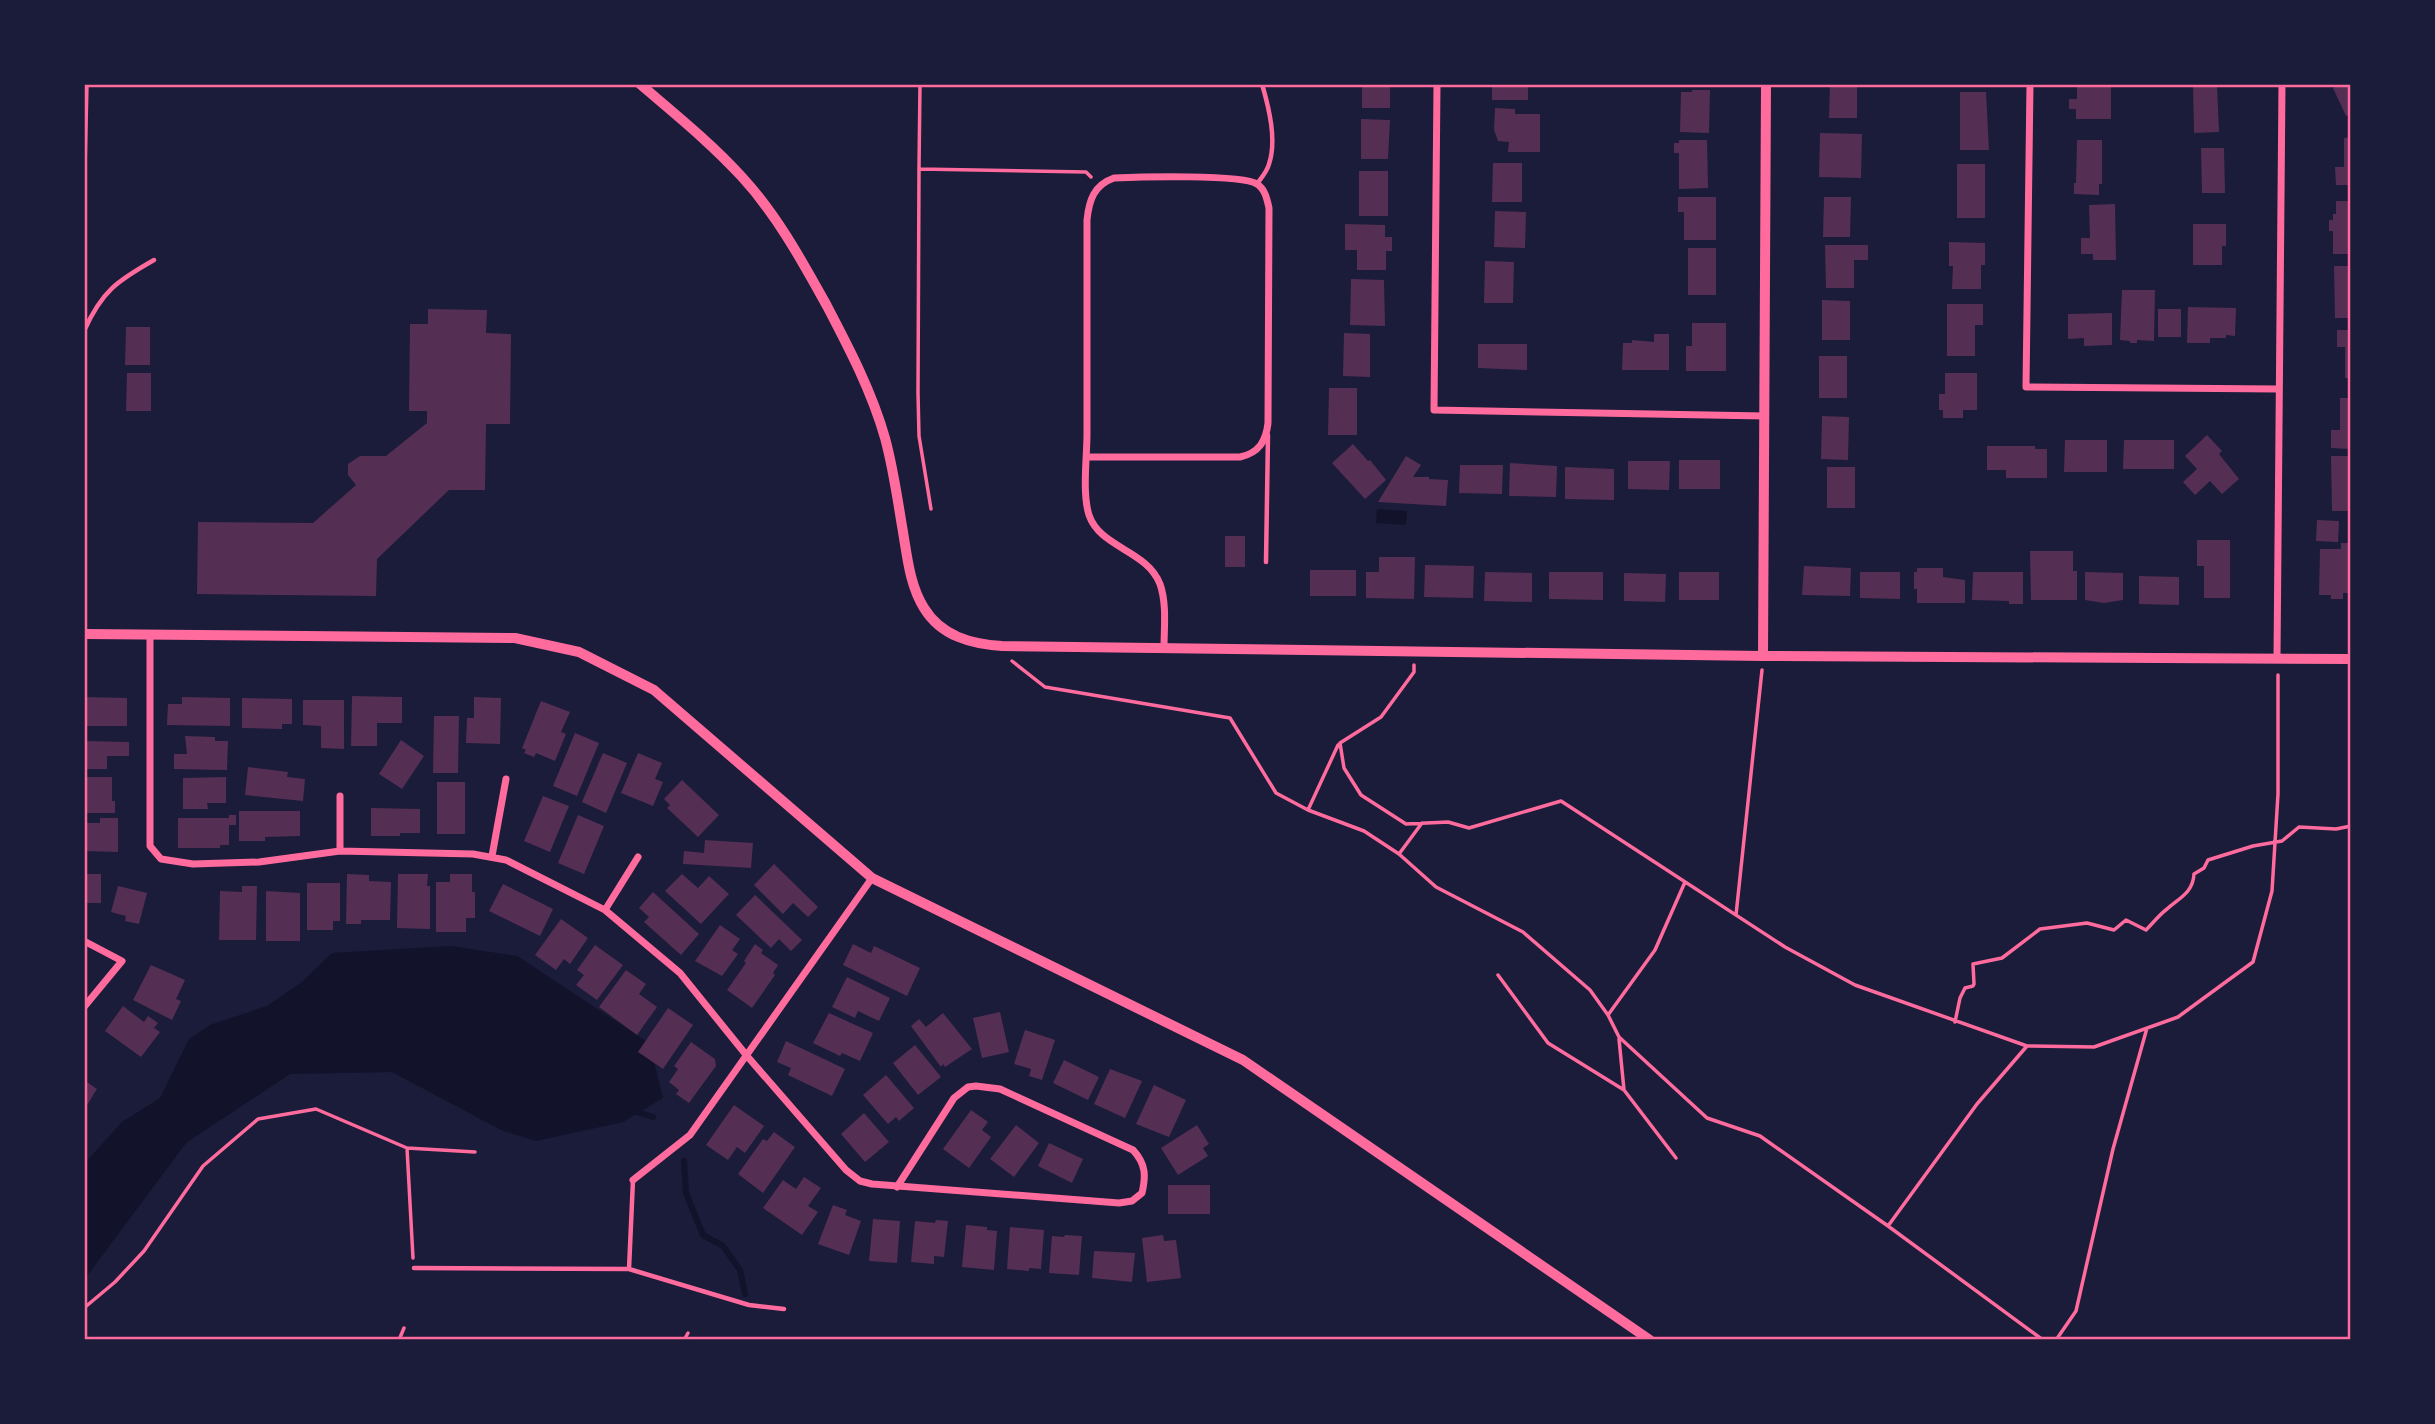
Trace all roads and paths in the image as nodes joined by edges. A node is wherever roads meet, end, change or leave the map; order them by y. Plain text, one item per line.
1 (87, 84) edge
2 (640, 84) edge
3 (920, 84) edge
4 (1262, 84) edge
5 (1437, 84) edge
6 (1766, 84) edge
7 (2029, 84) edge
8 (2282, 84) edge
9 (919, 169) junction
10 (1256, 184) junction
11 (1100, 185) junction
12 (84, 211) edge
13 (154, 260) dead end
14 (84, 331) edge
15 (2278, 389) junction
16 (1765, 416) junction
17 (1268, 424) junction
18 (1087, 457) junction
19 (931, 509) dead end
20 (1266, 562) dead end
21 (84, 634) edge
22 (150, 634) junction
23 (991, 645) junction
24 (1164, 648) junction
25 (1414, 652) junction
26 (1763, 656) junction
27 (2277, 658) junction
28 (2351, 659) edge
29 (1340, 743) junction
30 (506, 779) dead end
31 (340, 796) dead end
32 (1308, 810) junction
33 (1422, 823) junction
34 (2351, 826) edge
35 (2275, 843) junction
36 (340, 851) junction
37 (1399, 854) junction
38 (492, 856) junction
39 (638, 857) dead end
40 (872, 878) junction
41 (1685, 882) junction
42 (605, 910) junction
43 (1736, 915) junction
44 (84, 941) edge
45 (1498, 975) dead end
46 (84, 1007) edge
47 (1608, 1015) junction
48 (1955, 1021) junction
49 (2147, 1028) junction
50 (1619, 1037) junction
51 (2026, 1046) junction
52 (747, 1056) junction
53 (1624, 1090) junction
54 (407, 1148) junction
55 (475, 1152) dead end
56 (1676, 1158) dead end
57 (633, 1180) joint
58 (897, 1186) junction
59 (1888, 1226) junction
60 (414, 1268) joint
61 (629, 1269) junction
62 (84, 1308) edge
63 (784, 1309) dead end
64 (404, 1328) dead end
65 (688, 1333) dead end
66 (398, 1340) edge
67 (684, 1340) edge
68 (1650, 1340) edge
69 (2043, 1340) edge
70 (2056, 1340) edge

1 - 12 path
2 - 23 street
3 - 9 path
4 - 10 lane
5 - 16 street
6 - 16 street
7 - 15 street
8 - 15 street
9 - 11 path
9 - 19 path
10 - 11 street
10 - 17 street
11 - 18 street
13 - 14 lane
15 - 27 street
16 - 26 street
17 - 18 street
17 - 20 lane
18 - 24 street
21 - 22 street
22 - 36 street
22 - 40 street
23 - 24 street
23 - 32 path
24 - 25 street
25 - 26 street
25 - 29 path
26 - 27 street
26 - 43 path
27 - 28 street
27 - 35 path
29 - 32 path
29 - 33 path
30 - 38 street
31 - 36 street
32 - 37 path
33 - 37 path
33 - 41 path
34 - 35 path
35 - 48 path
35 - 49 path
36 - 38 street
37 - 47 path
38 - 42 street
39 - 42 street
40 - 52 street
40 - 68 street
41 - 43 path
41 - 47 path
42 - 52 street
43 - 48 path
44 - 46 street
45 - 53 path
47 - 50 path
48 - 51 path
49 - 51 path
49 - 70 path
50 - 53 path
50 - 59 path
51 - 59 path
52 - 57 street
52 - 58 street
53 - 56 path
54 - 55 path
54 - 60 path
54 - 62 path
57 - 61 lane
58 - 58 street
59 - 69 path
60 - 61 lane
61 - 63 lane
64 - 66 path
65 - 67 path

